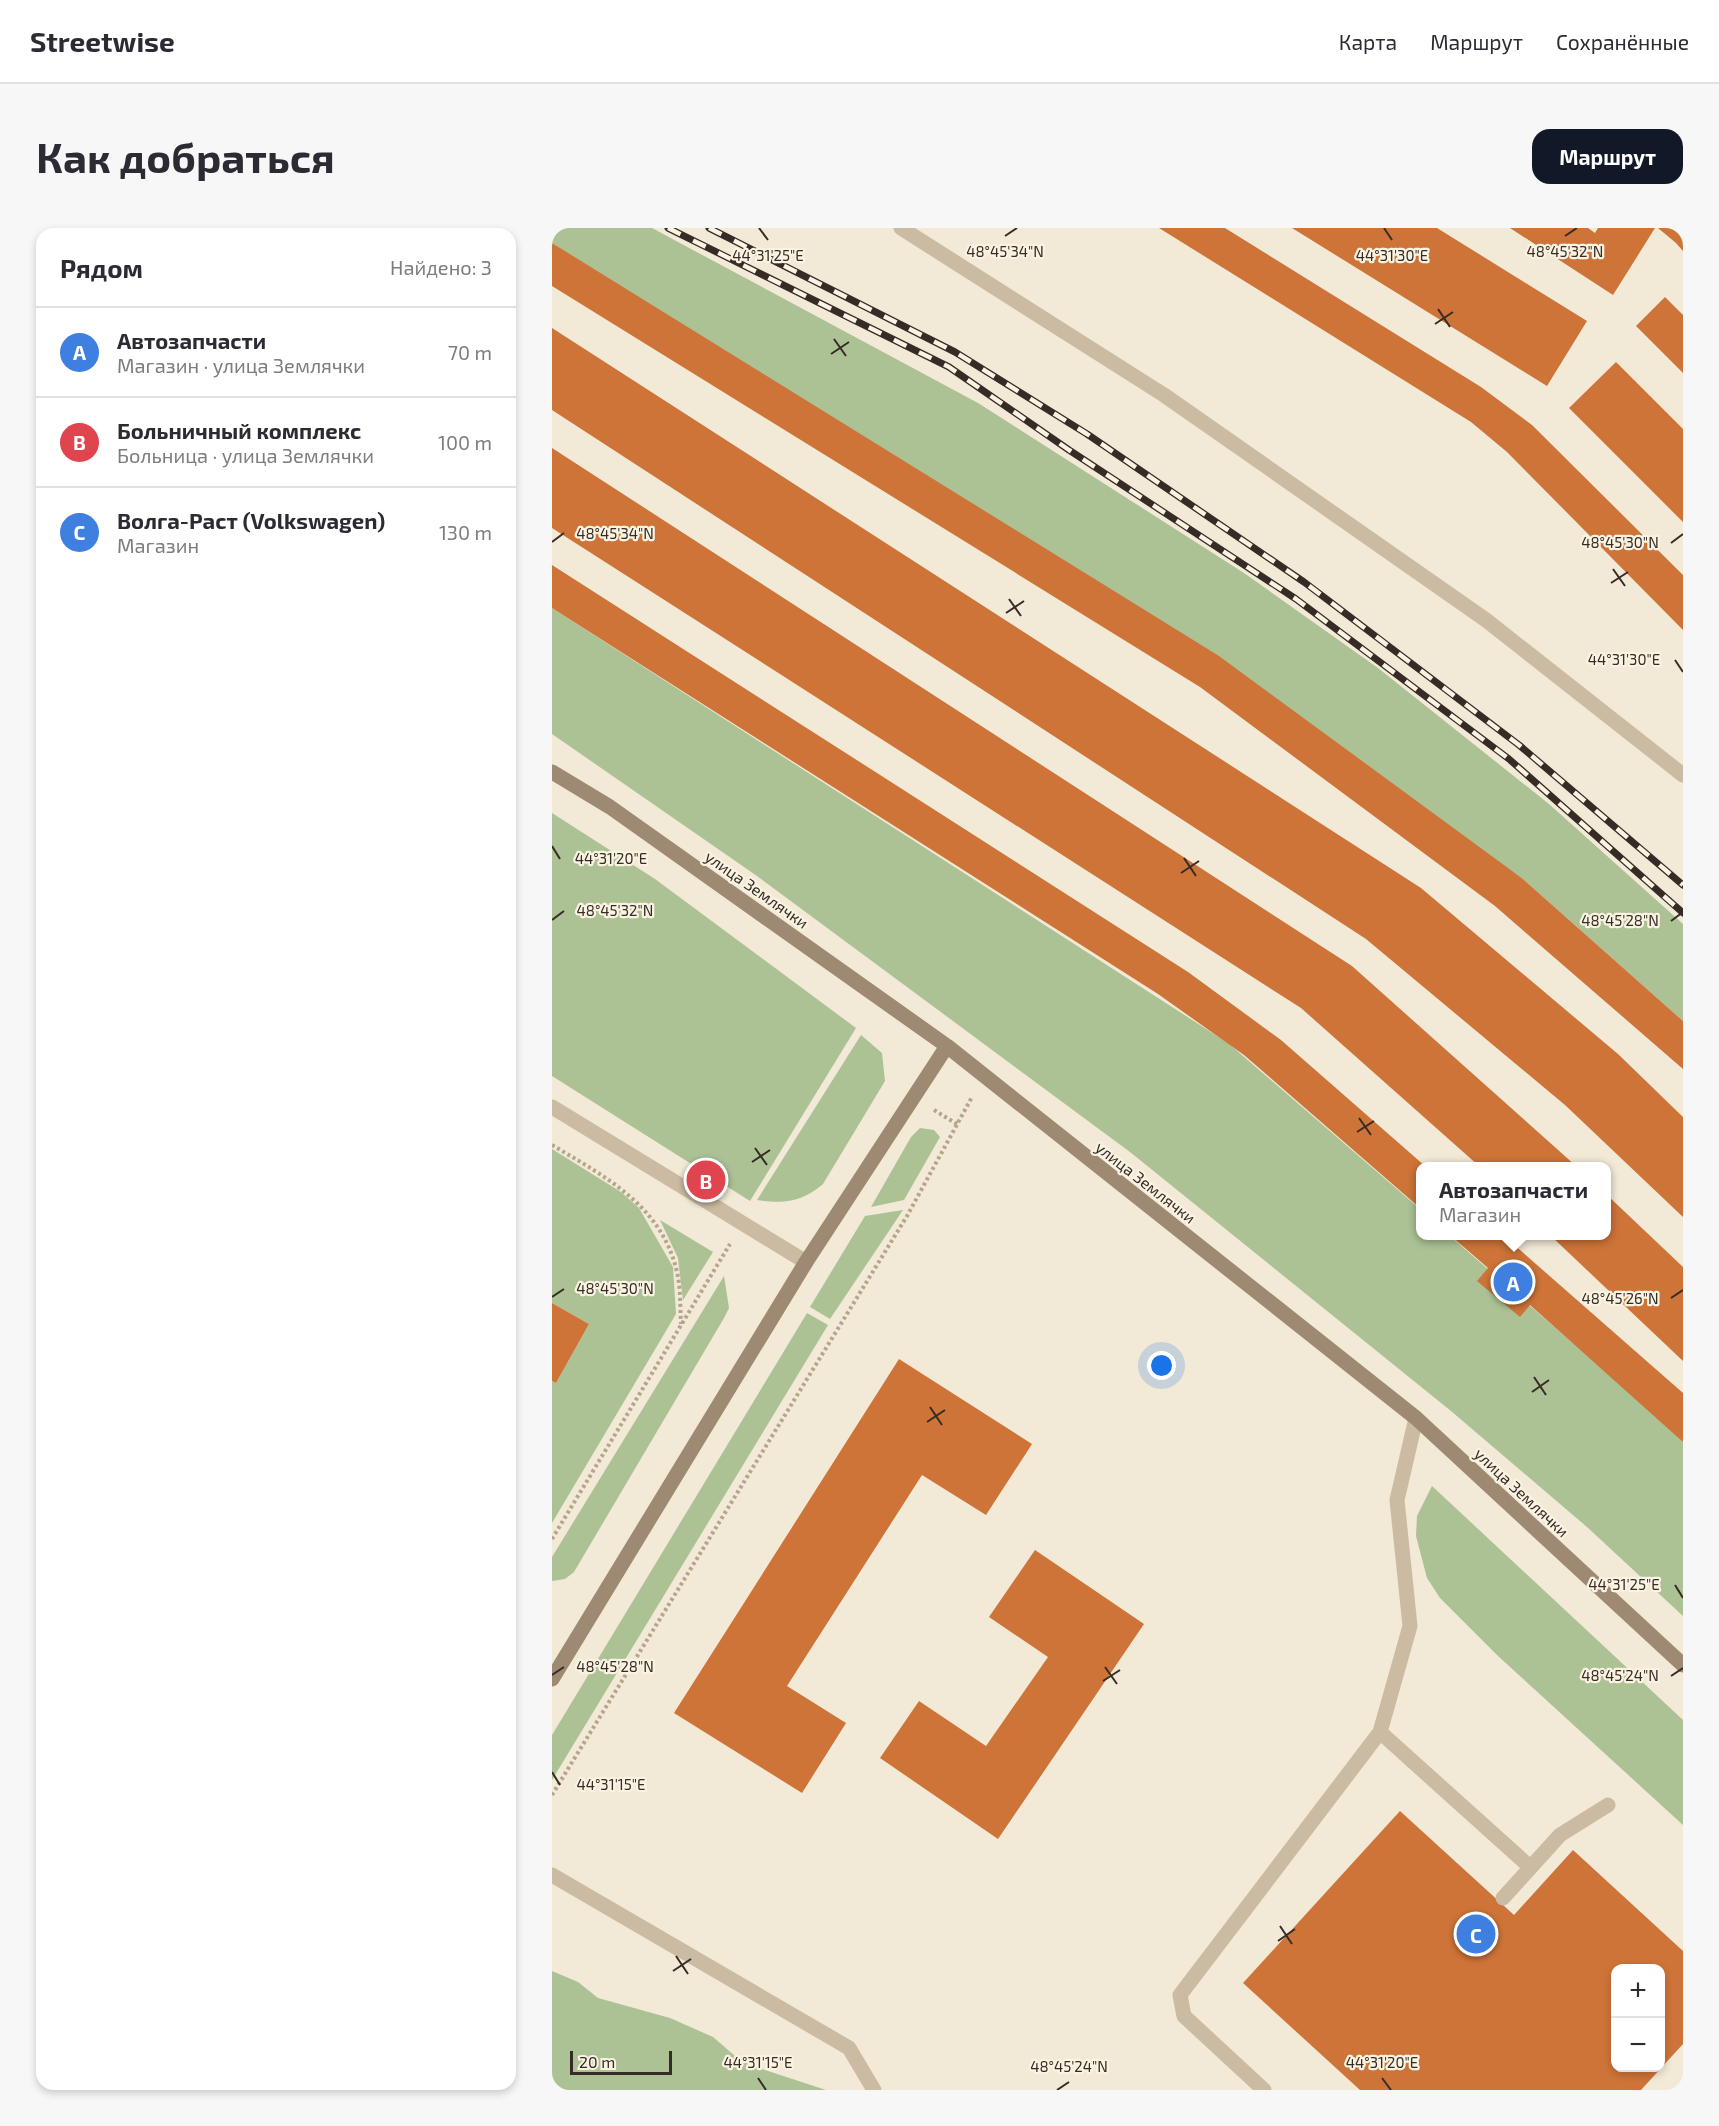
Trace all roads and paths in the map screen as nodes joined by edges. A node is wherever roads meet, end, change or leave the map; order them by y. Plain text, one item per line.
1 (902, 228) edge
2 (552, 772) edge
3 (1683, 775) edge
4 (948, 1046) junction
5 (984, 1075) junction
6 (552, 1107) edge
7 (552, 1145) edge
8 (742, 1223) junction
9 (806, 1262) junction
10 (681, 1324) junction
11 (1416, 1418) junction
12 (552, 1539) edge
13 (1683, 1665) edge
14 (552, 1679) edge
15 (1380, 1732) junction
16 (552, 1795) edge
17 (1608, 1806) dead end
18 (1530, 1867) junction
19 (552, 1875) edge
20 (1503, 1898) dead end
21 (874, 2090) edge
22 (1264, 2090) edge

1 - 3 lane
2 - 4 main road, улица Землячки
4 - 5 main road, улица Землячки
4 - 9 main road
5 - 11 main road, улица Землячки
5 - 16 path
6 - 8 lane
7 - 10 path
8 - 9 lane
8 - 10 path
9 - 14 main road
10 - 12 path
11 - 13 main road, улица Землячки
11 - 15 lane
15 - 18 lane
15 - 22 lane
17 - 18 lane
18 - 20 lane
19 - 21 lane

